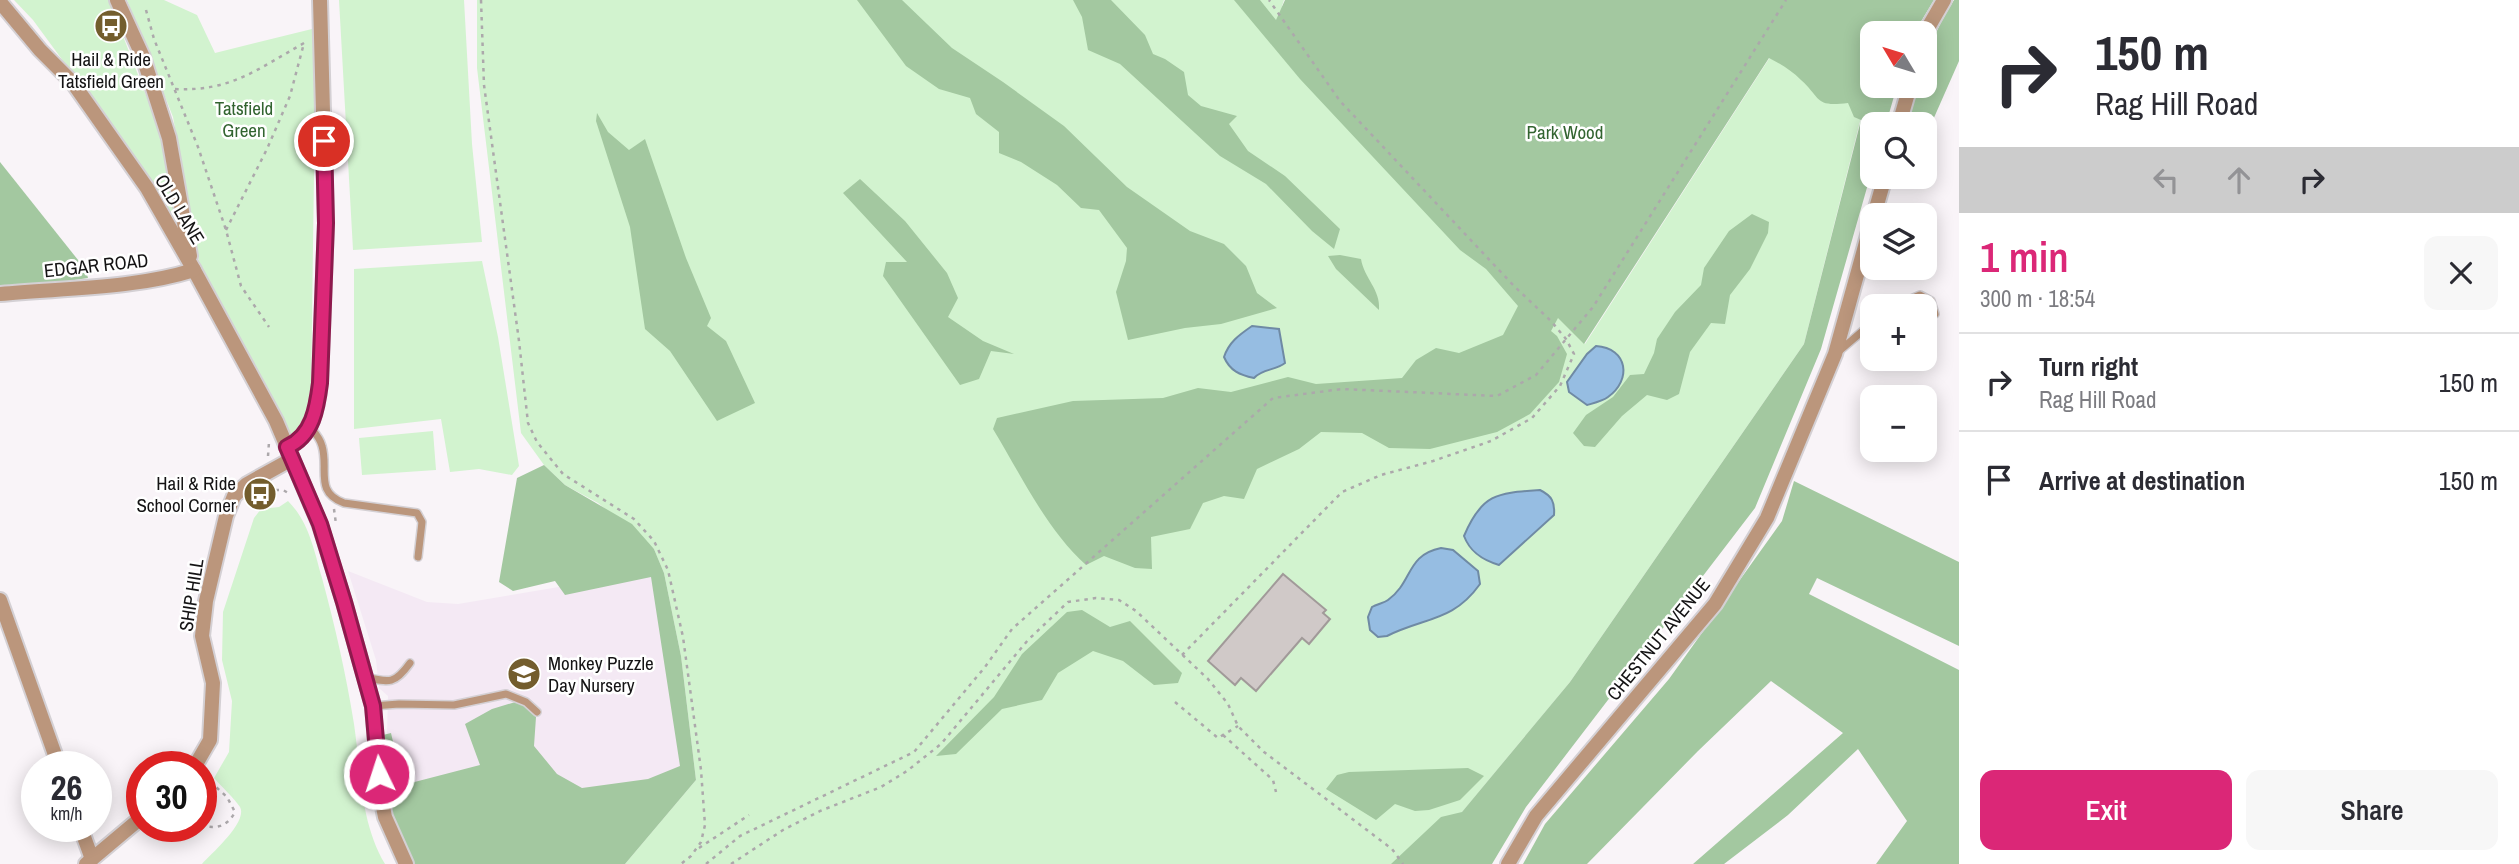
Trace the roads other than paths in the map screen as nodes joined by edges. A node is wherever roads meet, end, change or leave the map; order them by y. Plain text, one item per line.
1 (117, 0) edge
2 (320, 0) edge
3 (1944, 0) edge
4 (0, 2) edge
5 (1932, 21) edge
6 (1860, 264) edge
7 (193, 268) junction
8 (0, 294) edge
9 (1860, 333) edge
10 (1835, 354) junction
11 (310, 427) junction
12 (290, 453) junction
13 (418, 557) dead end
14 (0, 600) edge
15 (410, 663) dead end
16 (365, 677) junction
17 (373, 706) junction
18 (537, 712) dead end
19 (54, 751) edge
20 (207, 751) edge
21 (126, 830) edge
22 (84, 842) edge
23 (89, 861) edge
24 (406, 864) edge
25 (1508, 864) edge

1 - 7 street
2 - 11 street
3 - 5 street
4 - 7 street, OLD LANE
6 - 10 street, CHESTNUT AVENUE
7 - 8 street, EDGAR ROAD
7 - 12 street, OLD LANE
9 - 10 lane
10 - 25 street, CHESTNUT AVENUE
11 - 12 street, SHIP HILL
11 - 13 lane
12 - 16 street, OLD LANE
12 - 20 street, SHIP HILL
14 - 19 street
15 - 16 lane
16 - 17 street, OLD LANE
17 - 18 lane
17 - 24 street, OLD LANE
21 - 23 street
22 - 23 street

